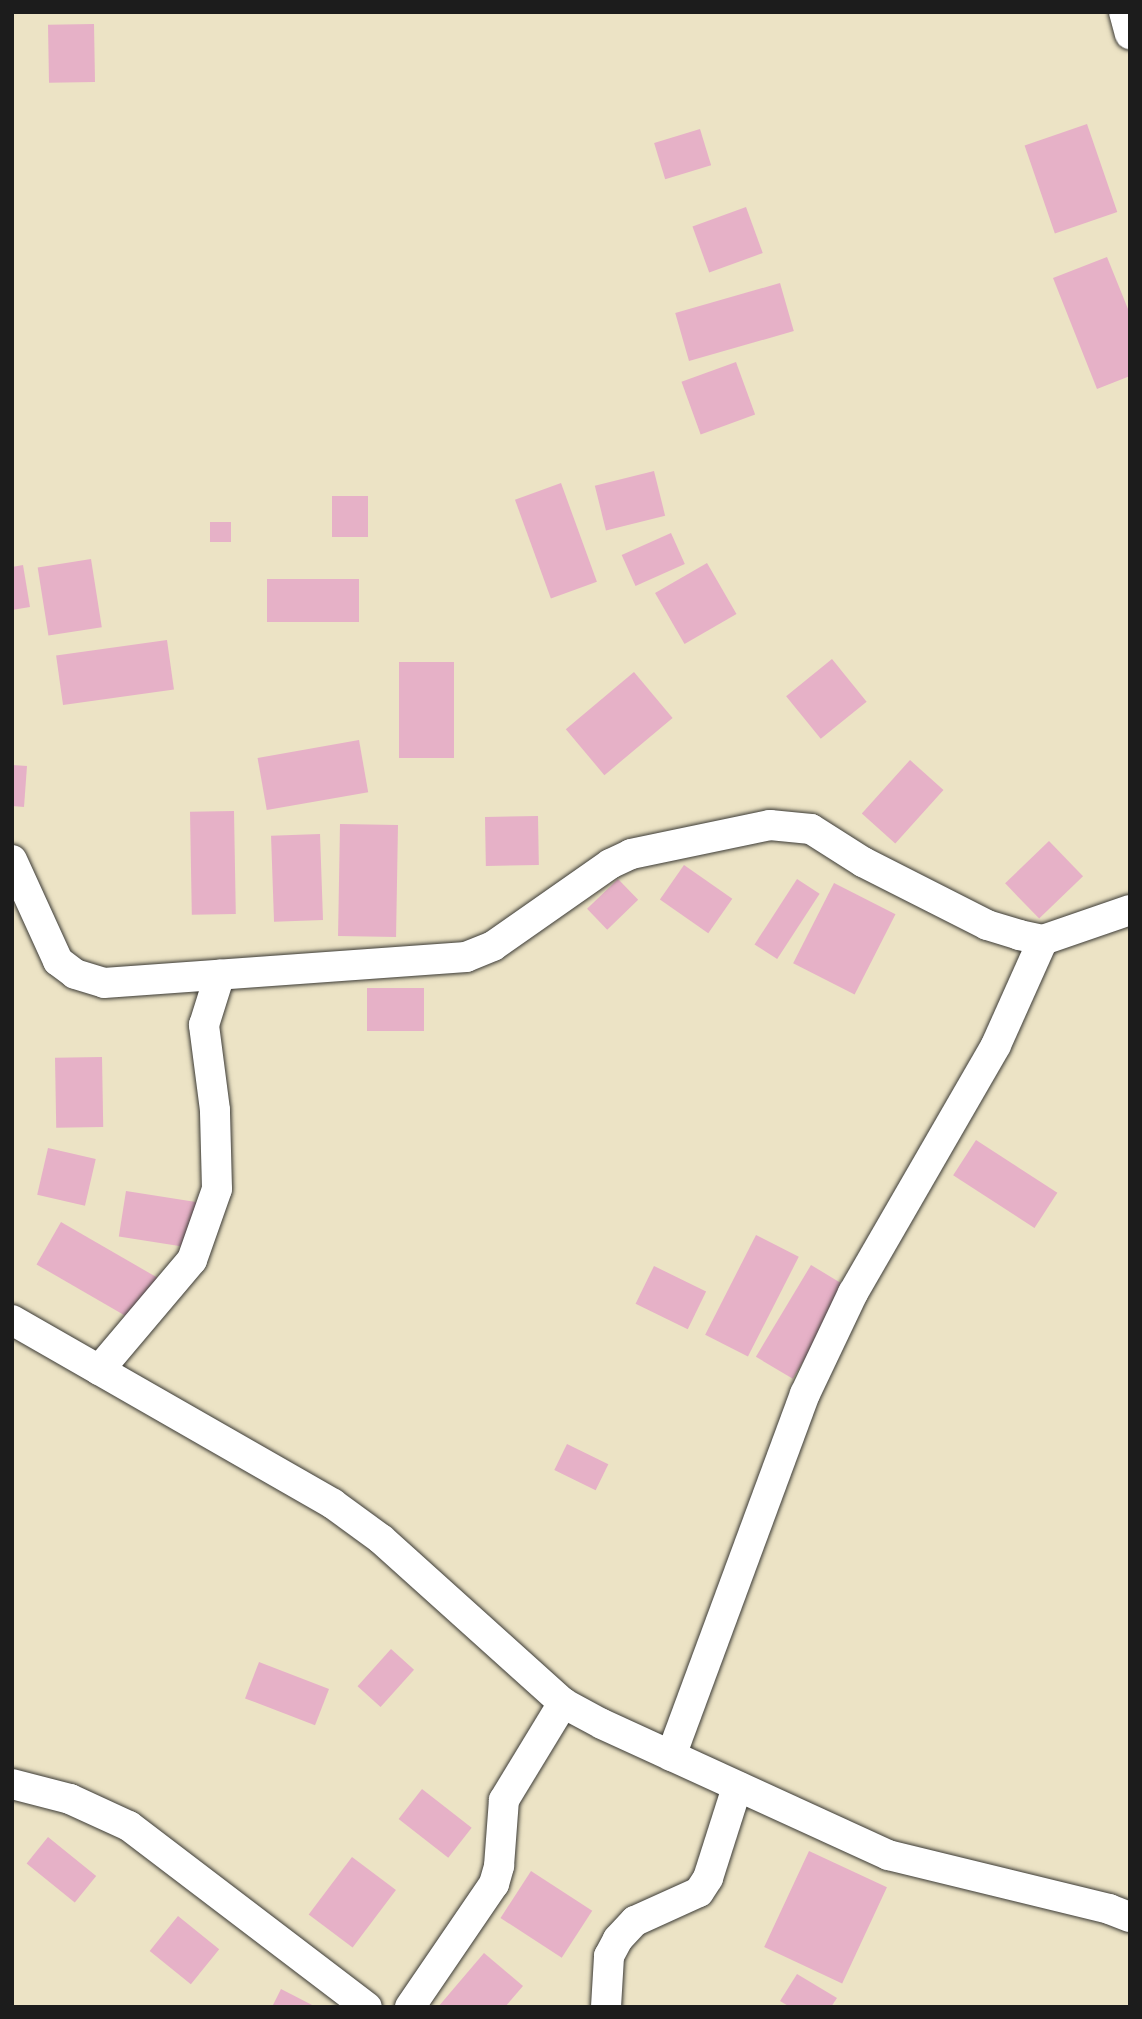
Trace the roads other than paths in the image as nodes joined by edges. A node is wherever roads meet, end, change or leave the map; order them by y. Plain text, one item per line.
1 (1124, 12) edge
2 (1130, 34) edge
3 (12, 860) edge
4 (1130, 910) edge
5 (1043, 940) junction
6 (220, 974) junction
7 (12, 1320) edge
8 (99, 1370) junction
9 (563, 1703) junction
10 (671, 1756) junction
11 (12, 1784) edge
12 (737, 1787) junction
13 (1130, 1917) edge
14 (367, 2007) edge
15 (410, 2007) edge
16 (606, 2007) edge

1 - 2 street
3 - 6 street
4 - 5 street
5 - 6 street
5 - 10 street
6 - 8 street
7 - 8 street
8 - 9 street
9 - 10 street
9 - 15 street
10 - 12 street
11 - 14 street
12 - 13 street
12 - 16 street

